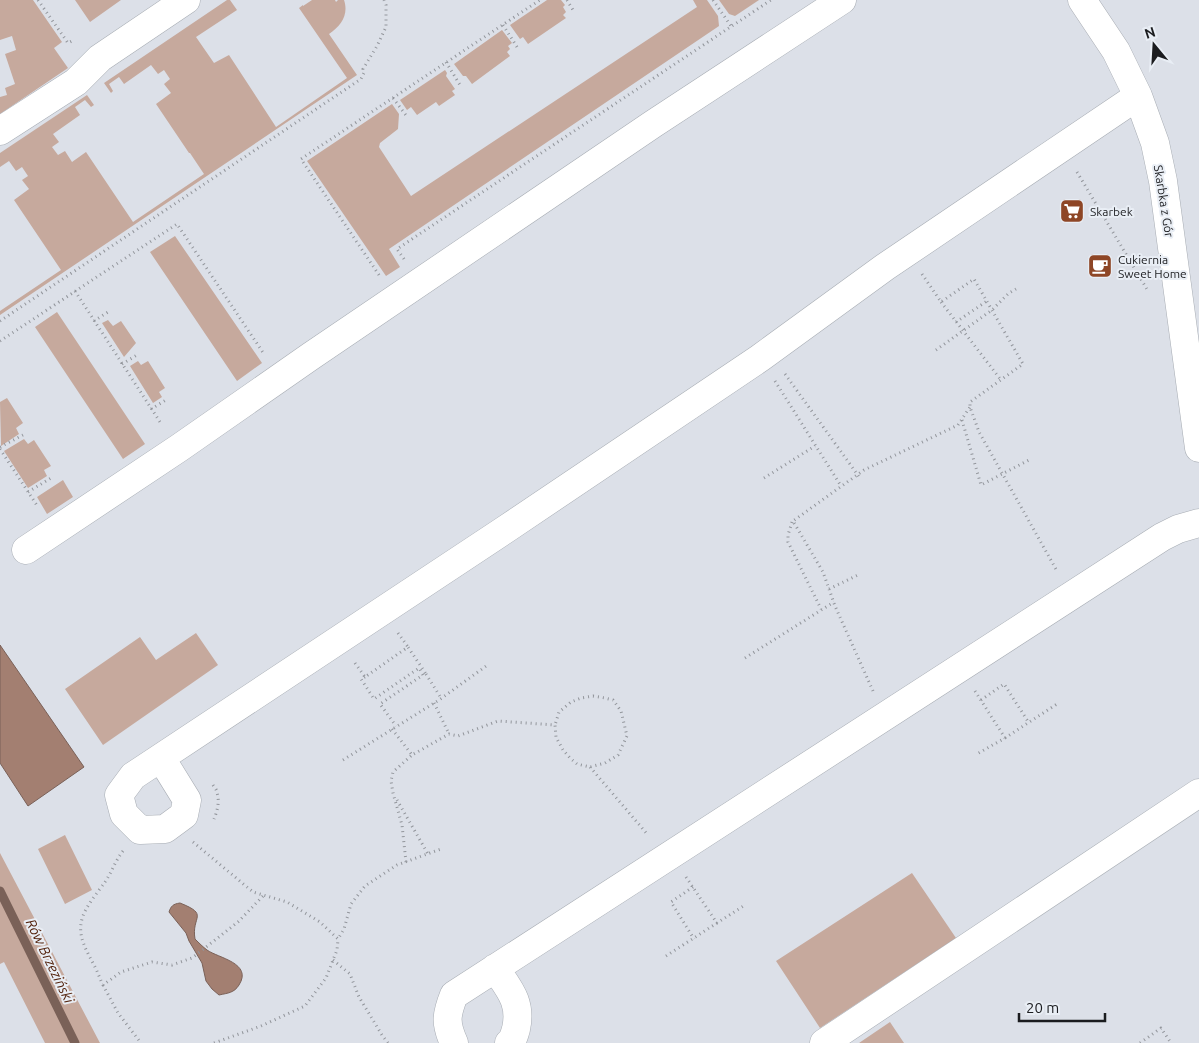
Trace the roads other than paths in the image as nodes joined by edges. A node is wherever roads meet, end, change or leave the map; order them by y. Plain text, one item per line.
1 (186, 0) edge
2 (842, 0) edge
3 (1082, 0) edge
4 (1138, 96) junction
5 (0, 131) edge
6 (1195, 391) edge
7 (1199, 448) edge
8 (1199, 523) edge
9 (26, 550) dead end
10 (161, 758) dead end
11 (1199, 792) edge
12 (495, 968) junction
13 (454, 1043) edge
14 (509, 1043) edge
15 (824, 1043) edge

1 - 5 street
2 - 9 street
3 - 4 street, Skarbka z Gór
4 - 6 street, Skarbka z Gór
4 - 10 street
6 - 7 street, Skarbka z Gór
8 - 12 street
11 - 15 street
12 - 13 street
12 - 14 street

